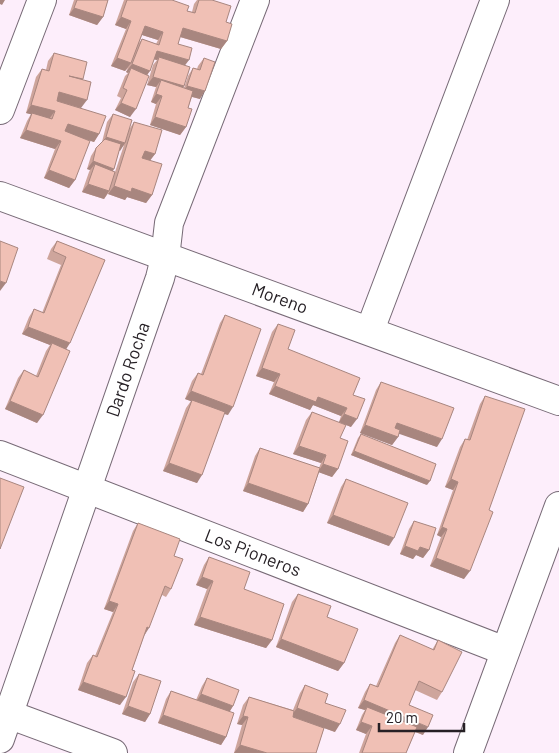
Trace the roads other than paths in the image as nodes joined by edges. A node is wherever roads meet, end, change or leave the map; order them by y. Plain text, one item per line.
1 (42, 0) edge
2 (255, 0) edge
3 (495, 0) edge
4 (0, 110) edge
5 (0, 196) edge
6 (166, 258) junction
7 (370, 330) junction
8 (559, 401) edge
9 (0, 455) edge
10 (89, 488) junction
11 (559, 506) edge
12 (505, 651) junction
13 (3, 721) edge
14 (113, 753) edge
15 (468, 753) edge

1 - 4 street
2 - 6 street, Dardo Rocha
3 - 7 street
5 - 6 street, Moreno
6 - 7 street, Moreno
6 - 10 street, Dardo Rocha
7 - 8 street, Moreno
9 - 10 street, Los Pioneros
10 - 12 street, Los Pioneros
10 - 13 street, Dardo Rocha
11 - 12 street
12 - 15 street
13 - 14 street

